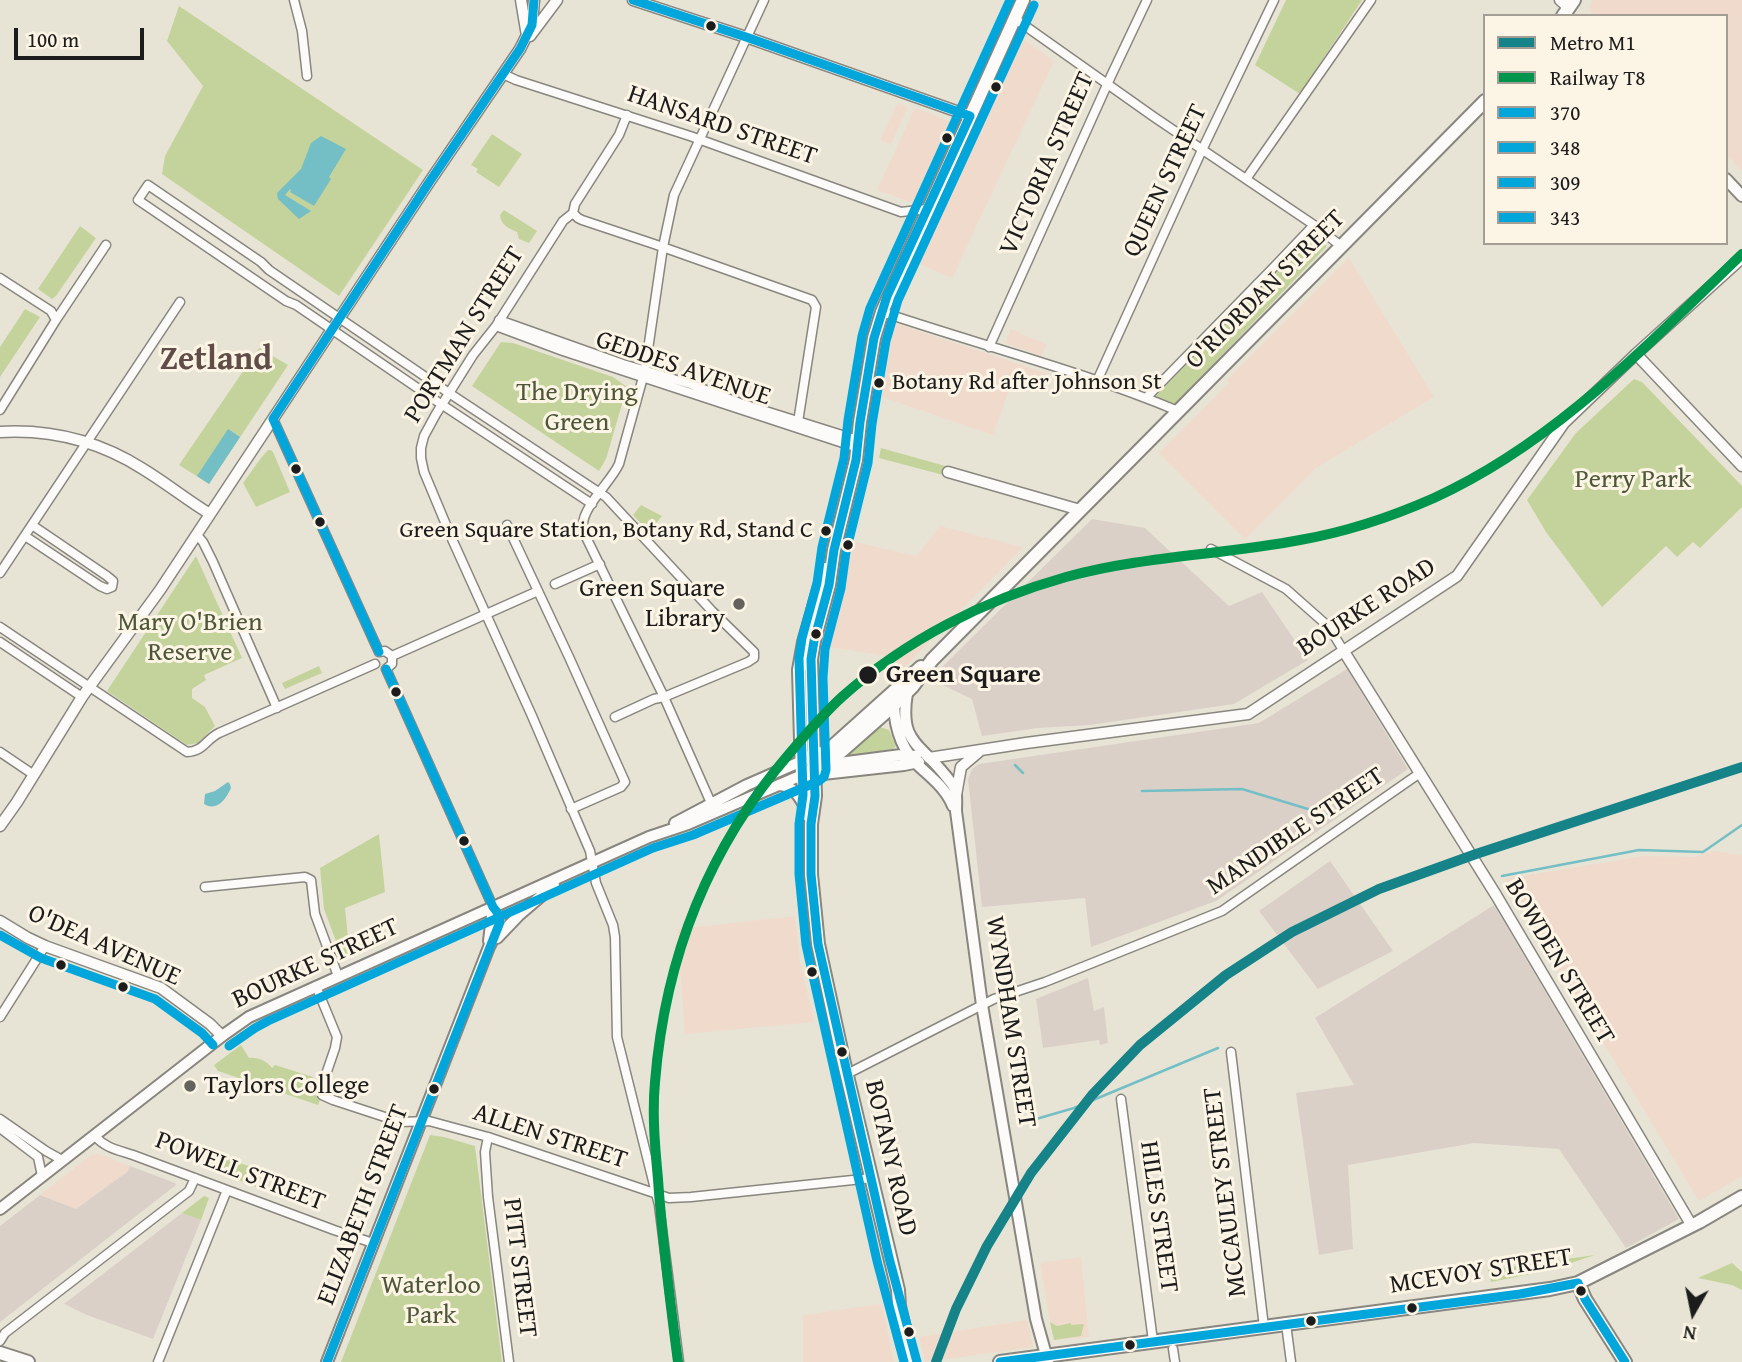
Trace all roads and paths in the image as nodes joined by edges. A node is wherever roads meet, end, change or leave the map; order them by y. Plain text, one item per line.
1 (294, 0) edge
2 (521, 0) edge
3 (534, 0) edge
4 (557, 0) edge
5 (633, 0) edge
6 (764, 0) edge
7 (1023, 0) edge
8 (1147, 0) edge
9 (1273, 0) edge
10 (1371, 0) edge
11 (1014, 18) junction
12 (527, 37) junction
13 (746, 37) junction
14 (520, 49) junction
15 (503, 74) junction
16 (307, 76) dead end
17 (1108, 83) junction
18 (1483, 104) edge
19 (627, 115) junction
20 (970, 116) junction
21 (700, 139) junction
22 (1202, 150) junction
23 (1246, 179) junction
24 (1728, 181) edge
25 (1742, 196) edge
26 (927, 209) junction
27 (573, 213) junction
28 (1314, 225) junction
29 (106, 246) dead end
30 (1341, 246) junction
31 (663, 247) junction
32 (1742, 258) edge
33 (0, 278) edge
34 (180, 302) dead end
35 (881, 312) junction
36 (340, 318) junction
37 (56, 320) junction
38 (497, 323) junction
39 (332, 331) junction
40 (989, 347) junction
41 (1636, 354) junction
42 (644, 373) junction
43 (1097, 381) junction
44 (449, 393) junction
45 (1146, 398) junction
46 (441, 405) junction
47 (0, 410) edge
48 (1178, 411) junction
49 (273, 419) junction
50 (798, 422) junction
51 (0, 430) edge
52 (86, 441) junction
53 (858, 444) junction
54 (1742, 466) edge
55 (948, 472) dead end
56 (600, 492) junction
57 (592, 504) junction
58 (1080, 510) junction
59 (210, 514) junction
60 (32, 525) junction
61 (507, 525) dead end
62 (197, 535) junction
63 (25, 536) junction
64 (1211, 549) dead end
65 (600, 564) junction
66 (0, 573) edge
67 (555, 584) dead end
68 (538, 591) junction
69 (486, 615) junction
70 (0, 627) edge
71 (0, 642) edge
72 (1343, 650) junction
73 (379, 652) junction
74 (392, 656) junction
75 (375, 664) junction
76 (387, 669) junction
77 (90, 687) junction
78 (903, 690) junction
79 (82, 697) junction
80 (664, 697) junction
81 (894, 705) junction
82 (277, 708) junction
83 (615, 717) dead end
84 (982, 750) junction
85 (0, 752) edge
86 (929, 758) junction
87 (913, 759) junction
88 (812, 767) junction
89 (1420, 772) junction
90 (34, 775) junction
91 (779, 785) junction
92 (956, 796) junction
93 (711, 803) junction
94 (572, 809) junction
95 (956, 811) junction
96 (811, 824) junction
97 (0, 826) edge
98 (649, 837) junction
99 (593, 862) junction
100 (570, 873) junction
101 (205, 887) dead end
102 (493, 907) junction
103 (0, 921) edge
104 (45, 946) junction
105 (489, 947) junction
106 (338, 976) junction
107 (316, 986) junction
108 (982, 1005) junction
109 (0, 1017) edge
110 (222, 1036) junction
111 (1231, 1052) dead end
112 (847, 1074) junction
113 (1121, 1099) dead end
114 (0, 1119) edge
115 (421, 1121) junction
116 (0, 1128) edge
117 (95, 1136) junction
118 (488, 1137) junction
119 (62, 1160) junction
120 (42, 1176) junction
121 (195, 1178) junction
122 (872, 1178) junction
123 (228, 1190) junction
124 (656, 1193) junction
125 (1742, 1197) edge
126 (0, 1209) edge
127 (1692, 1226) junction
128 (373, 1243) junction
129 (1578, 1283) junction
130 (1286, 1324) junction
131 (1264, 1327) junction
132 (0, 1341) edge
133 (1153, 1341) junction
134 (1173, 1349) dead end
135 (0, 1353) edge
136 (1047, 1359) edge
137 (27, 1362) edge
138 (159, 1362) edge
139 (327, 1362) edge
140 (509, 1362) edge
141 (679, 1362) edge
142 (915, 1362) edge
143 (1000, 1362) edge
144 (1175, 1362) edge
145 (1291, 1362) edge
146 (1625, 1362) edge

1 - 16 street
2 - 12 street
3 - 12 street
4 - 14 street
5 - 13 street
6 - 13 street
7 - 11 main road, BOTANY ROAD
8 - 17 street, VICTORIA STREET
9 - 22 street, QUEEN STREET
10 - 23 street
11 - 17 street
11 - 20 main road, BOTANY ROAD
12 - 14 street
13 - 20 street
13 - 21 street
14 - 15 street
15 - 19 street, HANSARD STREET
15 - 36 street
17 - 22 street
17 - 40 street, VICTORIA STREET
18 - 30 main road, O'RIORDAN STREET
19 - 21 street, HANSARD STREET
19 - 27 street, PORTMAN STREET
20 - 26 main road, BOTANY ROAD
21 - 26 street, HANSARD STREET
21 - 31 street
22 - 23 street
22 - 43 street, QUEEN STREET
23 - 28 street
24 - 25 main road
26 - 35 main road, BOTANY ROAD
27 - 31 street
27 - 38 street, PORTMAN STREET
28 - 30 street
28 - 45 street
29 - 37 street
30 - 48 main road, O'RIORDAN STREET
31 - 42 street
31 - 50 street
32 - 41 street, BOURKE ROAD
33 - 37 street
34 - 52 street
35 - 40 street
35 - 53 main road, BOTANY ROAD
36 - 39 street
36 - 39 street
36 - 44 street
37 - 47 street
38 - 42 street, GEDDES AVENUE
38 - 44 street, PORTMAN STREET
39 - 46 street
39 - 49 street
40 - 43 street
41 - 54 street
41 - 72 street, BOURKE ROAD
42 - 50 street, GEDDES AVENUE
42 - 53 street, GEDDES AVENUE
42 - 56 street
43 - 45 street
44 - 46 street, PORTMAN STREET
44 - 56 street
45 - 48 street
46 - 57 street
46 - 69 street, PORTMAN STREET
48 - 58 main road, O'RIORDAN STREET
49 - 59 street
49 - 73 street
50 - 53 street, GEDDES AVENUE
51 - 52 street
52 - 59 street
52 - 60 street
53 - 88 main road, BOTANY ROAD
55 - 58 street
56 - 57 street
56 - 80 street
57 - 65 street
58 - 78 main road, O'RIORDAN STREET
59 - 62 street
60 - 63 street
60 - 63 street
61 - 68 street
62 - 77 street
62 - 82 street
63 - 66 street
64 - 72 street
65 - 67 street
65 - 80 street
68 - 69 street
68 - 94 street
69 - 74 street
69 - 94 street, PORTMAN STREET
70 - 77 street
71 - 79 street
72 - 84 street, BOURKE ROAD
72 - 89 street, BOWDEN STREET
73 - 74 street
73 - 75 street
74 - 76 street
75 - 76 street
75 - 82 street
76 - 102 street, ELIZABETH STREET
77 - 79 street
77 - 82 street
78 - 81 main road, O'RIORDAN STREET
78 - 86 main road
78 - 88 main road, O'RIORDAN STREET
79 - 90 street
80 - 83 street
80 - 93 street
81 - 87 main road, WYNDHAM STREET
81 - 88 main road
84 - 86 street, BOURKE ROAD
84 - 92 street
85 - 90 street
86 - 87 main road, BOURKE ROAD
86 - 92 main road
87 - 88 main road, BOURKE ROAD
87 - 95 main road, WYNDHAM STREET
88 - 91 main road, BOURKE STREET
88 - 93 main road, BOURKE STREET
88 - 96 main road, BOTANY ROAD
89 - 108 street, MANDIBLE STREET
89 - 127 street, BOWDEN STREET
90 - 97 street
91 - 96 main road
91 - 98 main road, BOURKE STREET
92 - 95 main road, WYNDHAM STREET
93 - 98 main road, BOURKE STREET
94 - 99 street, PORTMAN STREET
95 - 108 main road, WYNDHAM STREET
96 - 112 main road, BOTANY ROAD
98 - 99 main road, BOURKE STREET
99 - 100 main road, BOURKE STREET
99 - 124 street, PORTMAN STREET
100 - 102 main road, BOURKE STREET
100 - 105 main road, ELIZABETH STREET
101 - 106 street
102 - 105 main road, ELIZABETH STREET
102 - 106 main road, BOURKE STREET
103 - 104 street, O'DEA AVENUE
104 - 109 street
104 - 110 street, O'DEA AVENUE
105 - 115 main road, ELIZABETH STREET
106 - 107 main road, BOURKE STREET
107 - 110 main road, BOURKE STREET
107 - 115 street, ALLEN STREET
108 - 112 street, MANDIBLE STREET
108 - 136 main road, WYNDHAM STREET
110 - 117 main road, BOURKE STREET
111 - 131 street, MCCAULEY STREET
112 - 122 main road, BOTANY ROAD
113 - 133 street, HILES STREET
114 - 119 street
115 - 118 street, ALLEN STREET
115 - 128 main road, ELIZABETH STREET
116 - 120 street
117 - 119 main road, BOURKE STREET
117 - 121 street, POWELL STREET
118 - 124 street, ALLEN STREET
118 - 140 street, PITT STREET
119 - 120 main road, BOURKE STREET
120 - 126 main road, BOURKE STREET
121 - 123 street, POWELL STREET
121 - 132 street
122 - 124 street, ALLEN STREET
122 - 142 main road, BOTANY ROAD
123 - 128 street, POWELL STREET
123 - 138 street
124 - 141 street, PORTMAN STREET
125 - 127 main road, MCEVOY STREET
127 - 129 main road, MCEVOY STREET
128 - 139 main road, ELIZABETH STREET
129 - 130 main road, MCEVOY STREET
129 - 146 main road
130 - 131 main road, MCEVOY STREET
130 - 145 street
131 - 133 main road, MCEVOY STREET
133 - 136 main road, MCEVOY STREET
134 - 144 street
135 - 137 main road
136 - 143 main road, MCEVOY STREET

